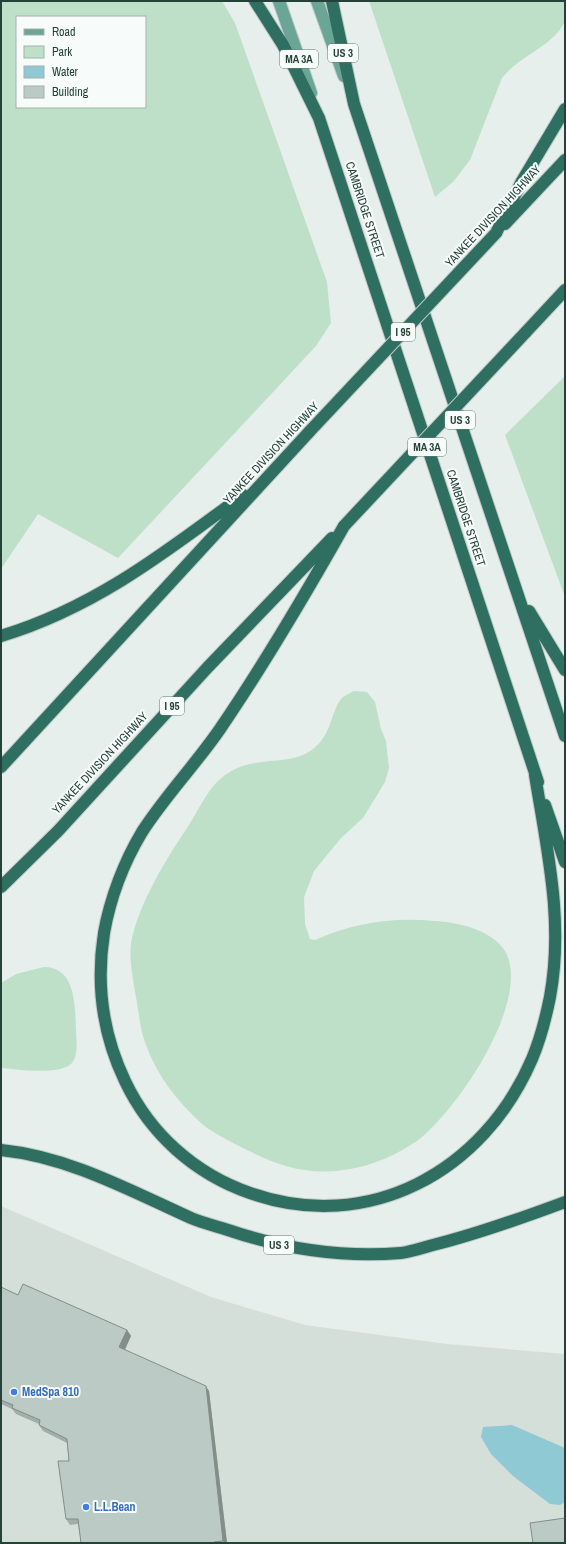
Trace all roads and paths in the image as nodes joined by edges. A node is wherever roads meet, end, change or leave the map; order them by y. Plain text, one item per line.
1 (255, 1) edge
2 (279, 1) edge
3 (317, 1) edge
4 (332, 1) edge
5 (354, 104) junction
6 (565, 109) edge
7 (320, 118) junction
8 (565, 160) edge
9 (496, 233) junction
10 (565, 290) edge
11 (265, 479) junction
12 (344, 526) junction
13 (512, 576) junction
14 (1, 636) edge
15 (565, 670) edge
16 (565, 736) edge
17 (1, 767) edge
18 (535, 775) junction
19 (565, 862) edge
20 (1, 887) edge
21 (1, 1150) edge
22 (565, 1202) edge

1 - 7 highway
2 - 7 main road, CAMBRIDGE STREET / MA 3A
3 - 5 main road, CAMBRIDGE STREET / MA 3A
4 - 5 highway, US 3
5 - 13 highway, CAMBRIDGE STREET / US 3
6 - 9 highway
7 - 18 highway, CAMBRIDGE STREET / MA 3A
8 - 9 highway, YANKEE DIVISION HIGHWAY / I 95
9 - 11 highway, YANKEE DIVISION HIGHWAY / I 95, bridge
10 - 12 highway, YANKEE DIVISION HIGHWAY / I 95, bridge
11 - 14 highway
11 - 17 highway, YANKEE DIVISION HIGHWAY / I 95
12 - 18 highway
12 - 20 highway, YANKEE DIVISION HIGHWAY / I 95
13 - 15 highway
13 - 16 highway, CAMBRIDGE STREET / US 3
18 - 19 highway, CAMBRIDGE STREET / MA 3A
21 - 22 highway, US 3

